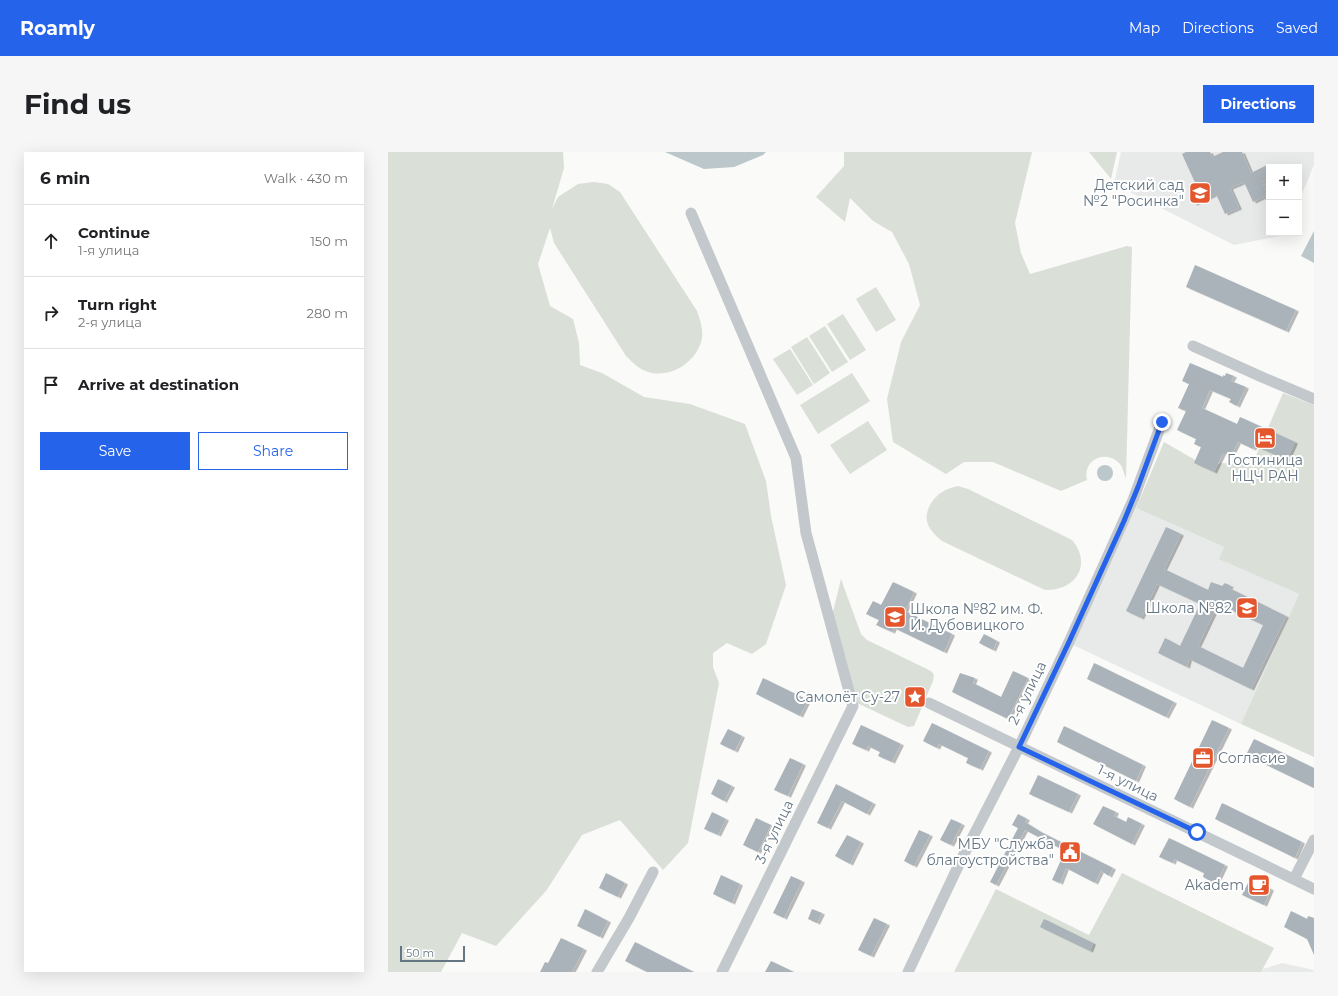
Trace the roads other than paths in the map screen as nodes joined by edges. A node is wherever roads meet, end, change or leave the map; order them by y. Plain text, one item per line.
1 (691, 214) dead end
2 (1193, 346) dead end
3 (1314, 399) edge
4 (1162, 422) dead end
5 (929, 703) dead end
6 (1019, 747) junction
7 (1314, 840) edge
8 (652, 872) dead end
9 (1294, 879) junction
10 (1314, 889) edge
11 (597, 972) edge
12 (722, 972) edge
13 (908, 972) edge

1 - 12 street, 3-я улица
2 - 3 street
4 - 6 street, 2-я улица
5 - 6 street, 1-я улица
6 - 9 street, 1-я улица
6 - 13 street, 2-я улица
7 - 9 street
8 - 11 street
9 - 10 street, 1-я улица

